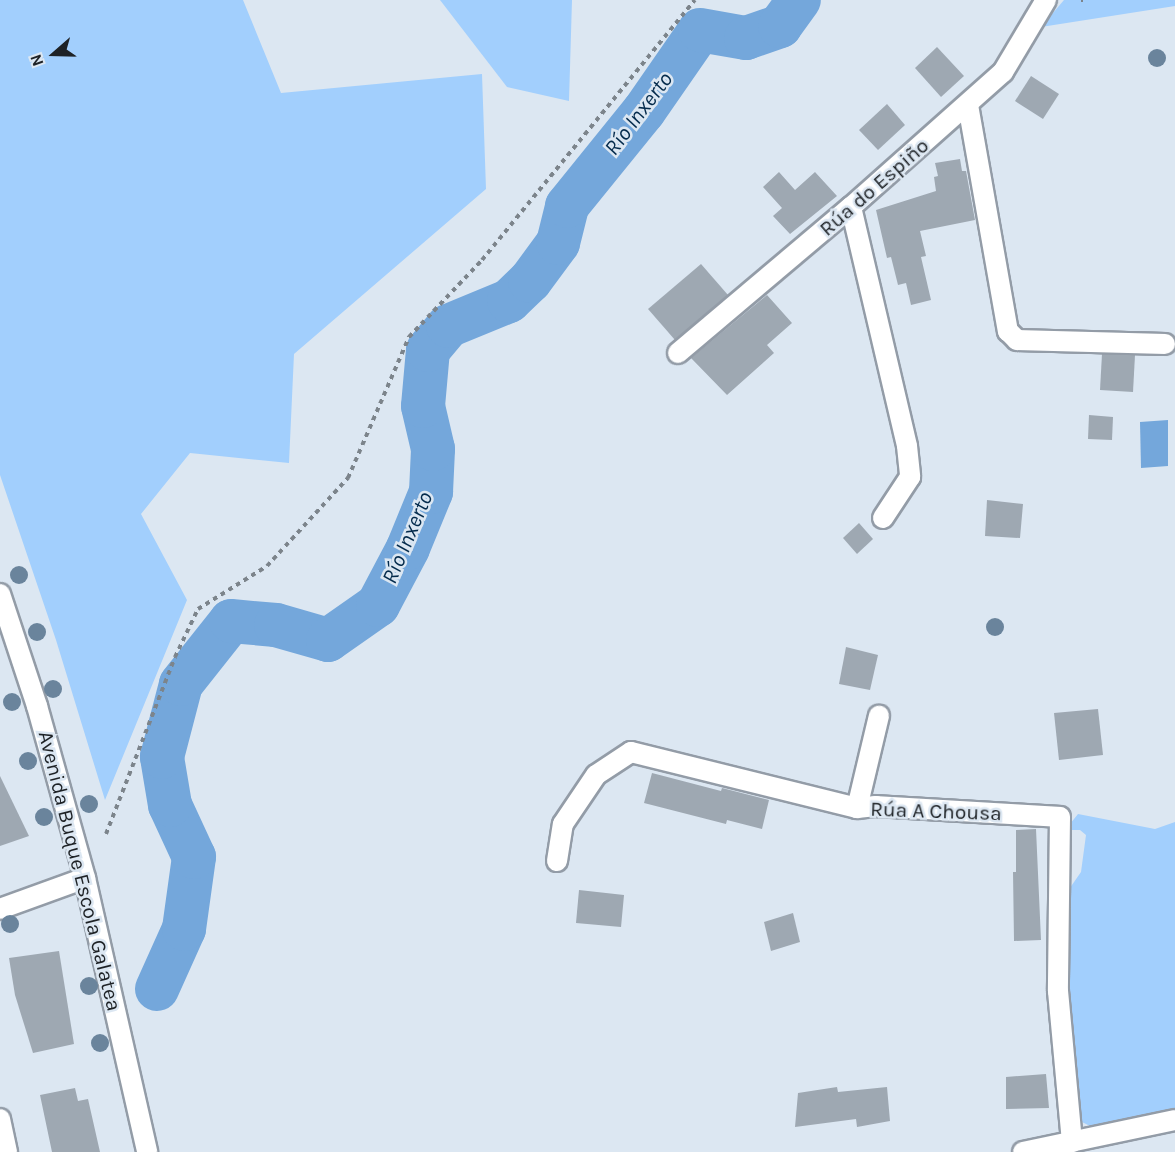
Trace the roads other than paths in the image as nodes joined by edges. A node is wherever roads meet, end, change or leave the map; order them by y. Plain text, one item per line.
1 (1046, 0) edge
2 (968, 105) junction
3 (851, 207) junction
4 (1165, 344) dead end
5 (678, 353) dead end
6 (883, 518) dead end
7 (0, 594) edge
8 (879, 716) dead end
9 (856, 808) junction
10 (557, 861) dead end
11 (85, 878) junction
12 (0, 909) edge
13 (0, 1119) edge
14 (1175, 1120) edge
15 (1072, 1142) junction
16 (7, 1152) edge
17 (147, 1152) edge
18 (1023, 1152) edge

1 - 2 street, Rúa do Espiño
2 - 3 street, Rúa do Espiño
2 - 4 street
3 - 5 street, Rúa do Espiño
3 - 6 street
7 - 11 street, Avenida Buque Escola Galatea
8 - 9 street
9 - 10 street, Rúa A Chousa
9 - 15 street, Rúa A Chousa
11 - 12 street
11 - 17 street, Avenida Buque Escola Galatea
13 - 16 street
14 - 15 street
15 - 18 street

